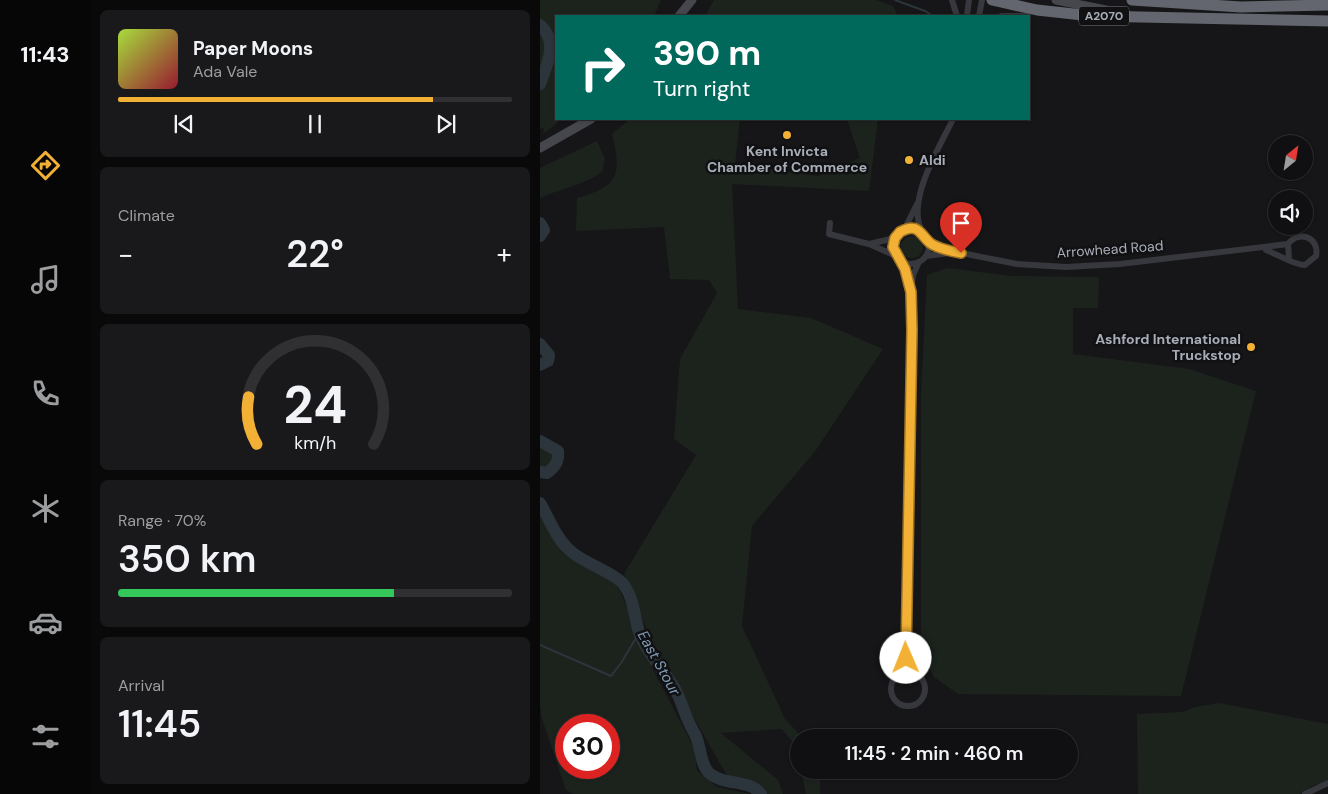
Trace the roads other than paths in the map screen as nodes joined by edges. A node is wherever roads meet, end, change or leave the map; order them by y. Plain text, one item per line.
1 (683, 0) edge
2 (692, 0) edge
3 (952, 0) edge
4 (969, 0) edge
5 (982, 0) edge
6 (992, 0) edge
7 (1056, 0) edge
8 (1132, 0) edge
9 (1328, 5) edge
10 (1049, 11) junction
11 (680, 14) edge
12 (957, 15) edge
13 (967, 15) edge
14 (979, 15) edge
15 (1030, 16) edge
16 (1134, 16) junction
17 (1328, 21) edge
18 (590, 120) edge
19 (952, 120) edge
20 (540, 148) edge
21 (920, 196) junction
22 (830, 223) dead end
23 (904, 230) junction
24 (923, 233) junction
25 (895, 238) junction
26 (928, 242) junction
27 (869, 244) junction
28 (1288, 244) junction
29 (1262, 249) junction
30 (961, 253) junction
31 (896, 256) junction
32 (926, 256) junction
33 (1289, 258) junction
34 (902, 261) junction
35 (919, 262) junction
36 (911, 292) junction
37 (907, 672) junction
38 (1328, 783) edge
39 (1306, 794) edge

1 - 11 street
2 - 11 street
3 - 12 street
4 - 13 street
5 - 14 street
6 - 10 highway, A2070
7 - 16 street
8 - 9 highway, A2070
10 - 15 street
10 - 16 highway, A2070
16 - 17 highway, A2070
18 - 20 street
19 - 21 street
21 - 23 street
21 - 24 street
22 - 27 street
23 - 24 street
23 - 25 street
24 - 26 street
25 - 27 street
25 - 31 street
26 - 30 street, Arrowhead Road
26 - 32 street
27 - 31 street
28 - 29 street, Arrowhead Road
28 - 33 street
28 - 33 street
29 - 30 street, Arrowhead Road
29 - 33 street, Arrowhead Road
30 - 32 street, Arrowhead Road
31 - 34 street
32 - 35 street
34 - 35 street
34 - 36 street
35 - 36 street
36 - 37 street
37 - 37 street
38 - 39 street

